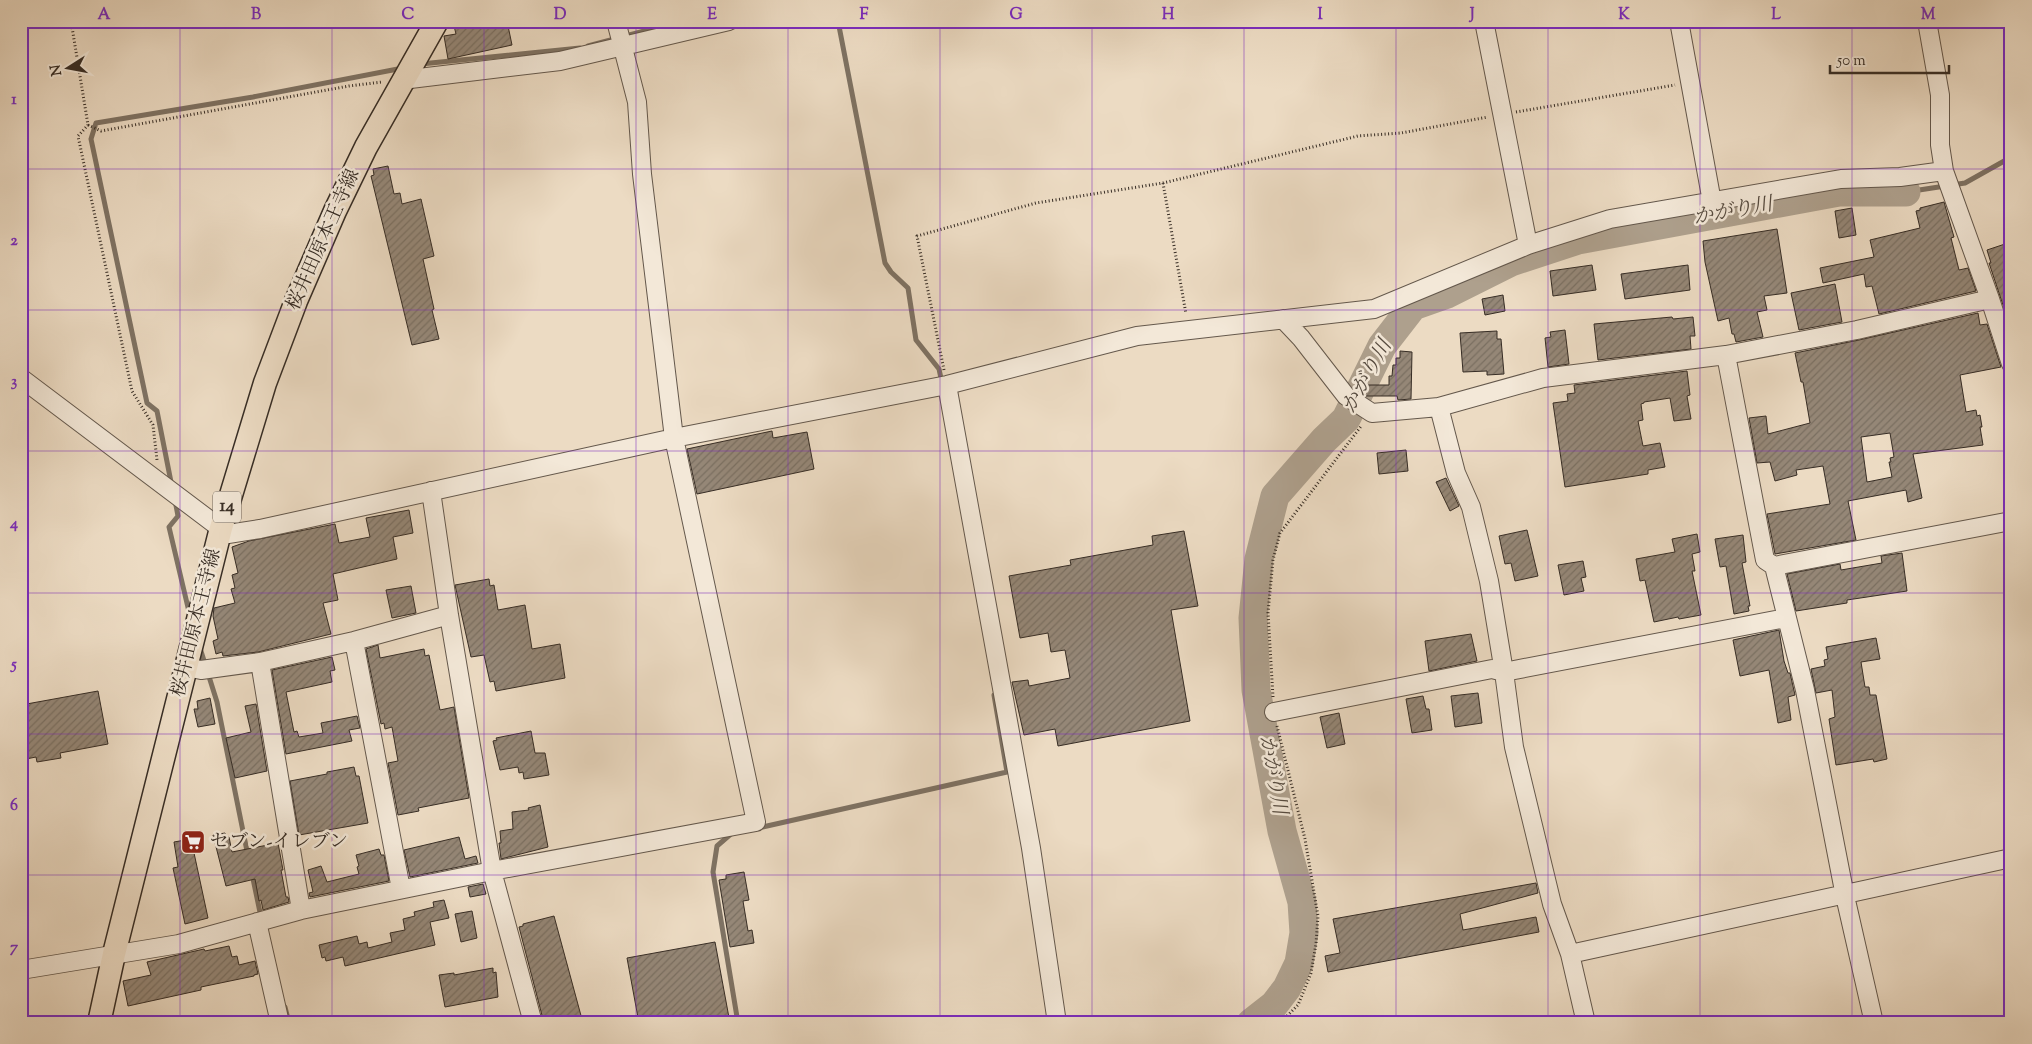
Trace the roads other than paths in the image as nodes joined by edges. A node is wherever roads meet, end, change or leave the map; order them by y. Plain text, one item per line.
1 (437, 21) edge
2 (616, 21) edge
3 (729, 21) edge
4 (1484, 21) edge
5 (1679, 21) edge
6 (1927, 21) edge
7 (622, 47) junction
8 (402, 80) junction
9 (1944, 171) junction
10 (1712, 202) junction
11 (1528, 245) junction
12 (1990, 298) junction
13 (1283, 319) junction
14 (1726, 355) junction
15 (2011, 364) edge
16 (21, 378) edge
17 (947, 385) junction
18 (1439, 407) junction
19 (674, 438) junction
20 (431, 491) junction
21 (2011, 521) edge
22 (220, 528) junction
23 (1774, 566) junction
24 (449, 615) junction
25 (1786, 618) junction
26 (354, 640) junction
27 (260, 662) junction
28 (201, 668) junction
29 (1504, 672) junction
30 (1274, 712) road end
31 (2011, 858) edge
32 (492, 871) junction
33 (401, 890) junction
34 (1845, 896) junction
35 (301, 910) junction
36 (257, 922) junction
37 (114, 954) junction
38 (1570, 954) junction
39 (21, 970) edge
40 (99, 1023) edge
41 (280, 1023) edge
42 (533, 1023) edge
43 (1057, 1023) edge
44 (1586, 1023) edge
45 (1874, 1023) edge

1 - 8 main road, 桜井田原本王寺線 / 14
2 - 7 street
3 - 7 street
4 - 11 street
5 - 10 street
6 - 9 street
7 - 8 street
7 - 19 street
8 - 22 main road, 桜井田原本王寺線 / 14
9 - 10 street
9 - 12 street
10 - 11 street
11 - 13 street
12 - 14 street
12 - 15 street
13 - 17 street
13 - 18 street
14 - 18 street
14 - 23 street
16 - 22 street
17 - 19 street
17 - 43 street
18 - 29 street
19 - 20 street
19 - 32 street
20 - 22 street
20 - 24 street
21 - 23 street
22 - 28 main road, 桜井田原本王寺線 / 14
23 - 25 street
24 - 26 street
24 - 32 street
25 - 29 street
25 - 34 street
26 - 27 street
26 - 33 street
27 - 28 street
27 - 35 street
28 - 37 main road, 桜井田原本王寺線 / 14
29 - 30 street
29 - 38 street
31 - 34 street
32 - 33 street
32 - 42 street
33 - 35 street
34 - 38 street
34 - 45 street
35 - 36 street
36 - 37 street
36 - 41 street
37 - 39 street
37 - 40 main road, 桜井田原本王寺線 / 14
38 - 44 street

